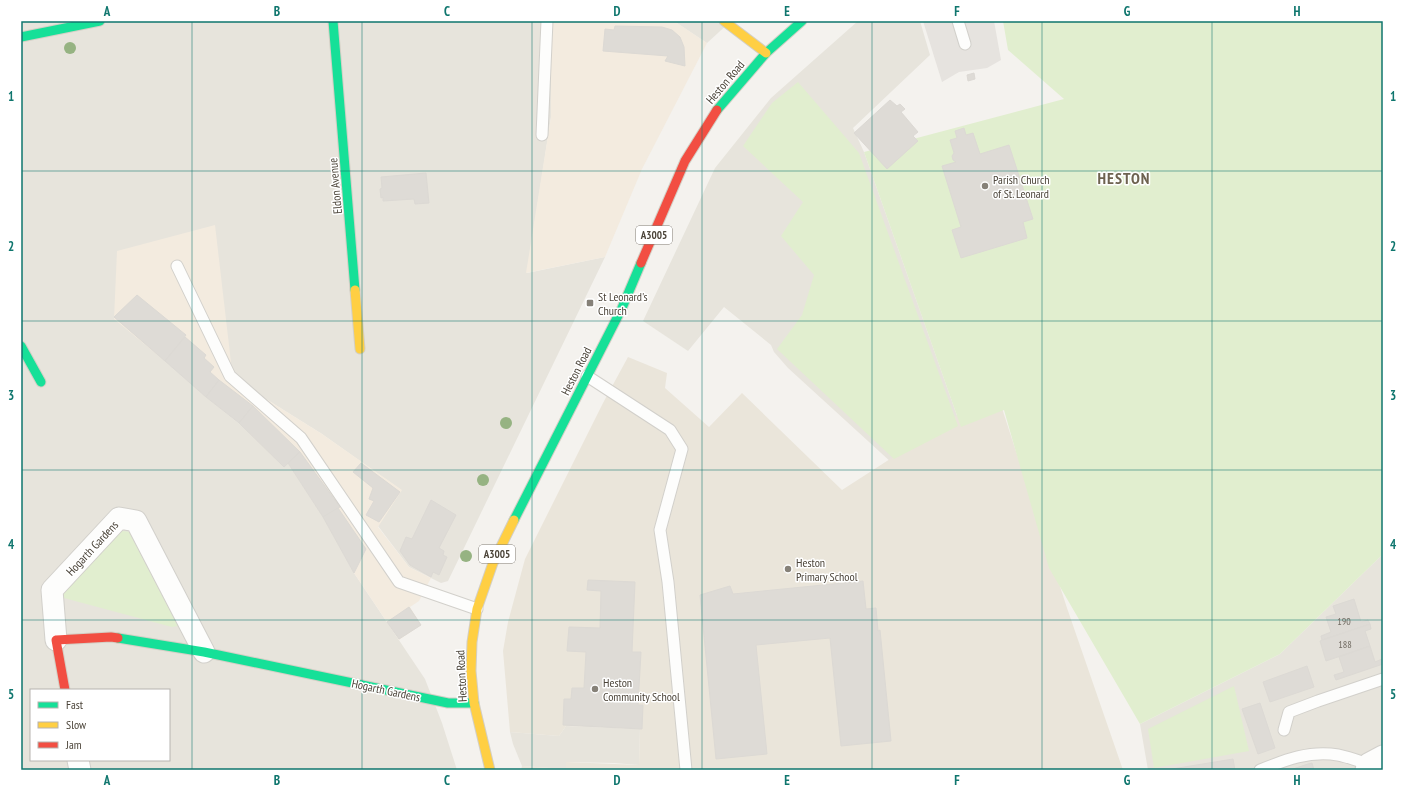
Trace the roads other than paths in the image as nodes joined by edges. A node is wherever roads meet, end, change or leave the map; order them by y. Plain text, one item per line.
1 (100, 21) edge
2 (333, 21) edge
3 (547, 21) edge
4 (724, 21) edge
5 (802, 21) edge
6 (958, 21) edge
7 (21, 37) edge
8 (965, 44) dead end
9 (766, 53) junction
10 (542, 136) dead end
11 (177, 266) dead end
12 (21, 346) edge
13 (360, 349) dead end
14 (587, 376) junction
15 (41, 382) dead end
16 (477, 609) junction
17 (56, 640) junction
18 (204, 652) junction
19 (1383, 679) edge
20 (65, 689) edge
21 (474, 703) junction
22 (1284, 730) dead end
23 (1372, 763) edge
24 (490, 770) edge
25 (686, 770) edge
26 (1260, 770) edge

1 - 7 main road
2 - 13 main road, Eldon Avenue
3 - 10 lane
4 - 9 main road
5 - 9 main road, Heston Road / A3005
6 - 8 lane
9 - 14 main road, Heston Road / A3005
11 - 16 lane
12 - 15 main road
14 - 16 main road, Heston Road / A3005
14 - 25 lane
16 - 21 main road, Heston Road / A3005
17 - 18 main road, Hogarth Gardens
17 - 18 street, Hogarth Gardens
17 - 20 main road, Hogarth Gardens
18 - 21 main road, Hogarth Gardens
19 - 22 lane
21 - 24 main road, Heston Road / A3005
23 - 26 lane

